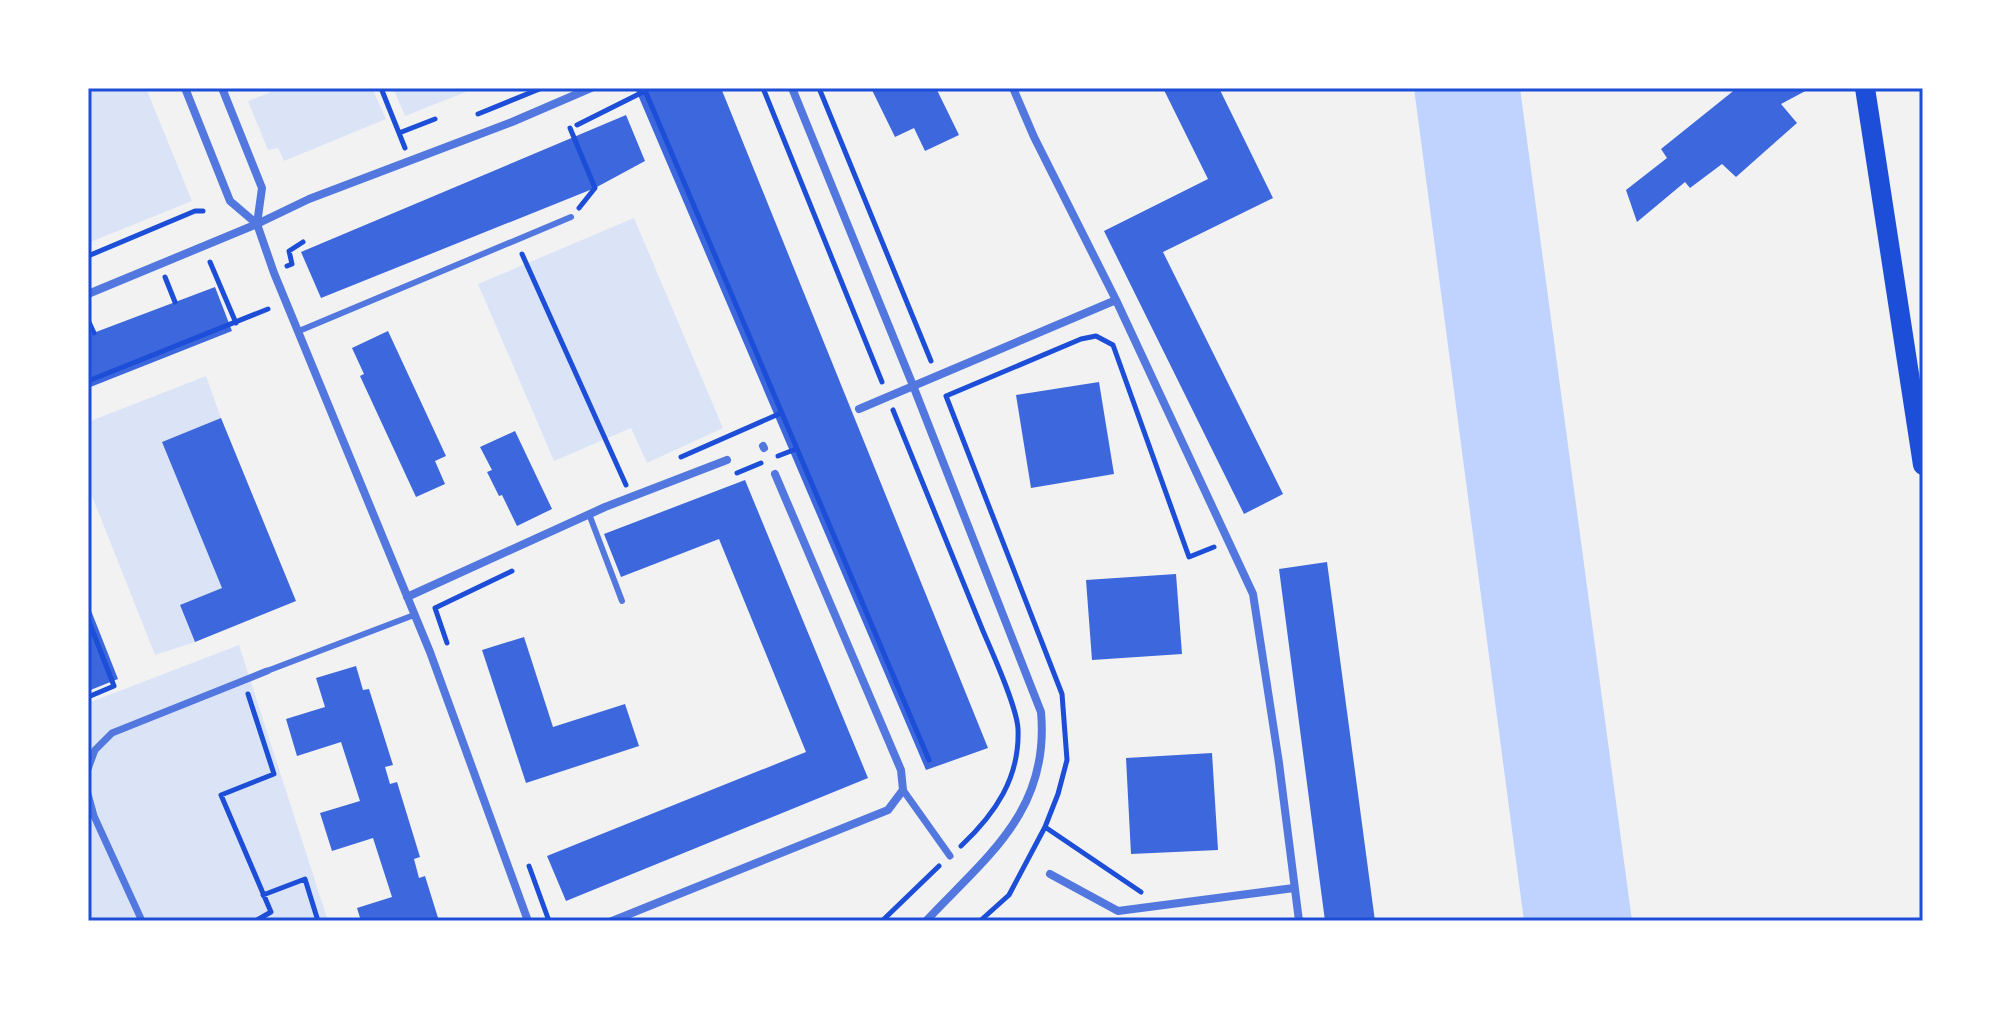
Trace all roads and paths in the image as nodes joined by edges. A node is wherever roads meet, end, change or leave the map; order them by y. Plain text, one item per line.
1 (185, 88) edge
2 (222, 88) edge
3 (381, 88) edge
4 (591, 88) edge
5 (763, 88) edge
6 (792, 88) edge
7 (1013, 88) edge
8 (1865, 88) edge
9 (644, 90) edge
10 (435, 119) dead end
11 (399, 133) junction
12 (411, 160) junction
13 (203, 211) dead end
14 (571, 217) joint
15 (257, 224) junction
16 (515, 240) junction
17 (88, 256) edge
18 (210, 262) dead end
19 (160, 265) junction
20 (88, 294) edge
21 (1116, 300) junction
22 (175, 302) dead end
23 (268, 309) dead end
24 (88, 320) edge
25 (236, 323) junction
26 (299, 331) junction
27 (94, 333) dead end
28 (88, 381) edge
29 (914, 388) junction
30 (946, 396) dead end
31 (888, 398) junction
32 (859, 409) dead end
33 (781, 413) junction
34 (719, 440) dead end
35 (796, 449) junction
36 (779, 455) dead end
37 (727, 460) dead end
38 (1923, 465) edge
39 (775, 474) dead end
40 (631, 497) junction
41 (589, 514) junction
42 (1221, 559) dead end
43 (407, 597) junction
44 (622, 601) dead end
45 (414, 615) junction
46 (88, 619) edge
47 (267, 671) joint
48 (244, 680) junction
49 (88, 697) edge
50 (929, 760) dead end
51 (88, 769) edge
52 (903, 790) junction
53 (88, 794) edge
54 (1045, 827) dead end
55 (950, 856) junction
56 (1050, 874) dead end
57 (1294, 888) junction
58 (1156, 890) dead end
59 (263, 895) junction
60 (142, 921) edge
61 (255, 921) edge
62 (318, 921) edge
63 (528, 921) edge
64 (612, 921) edge
65 (882, 921) edge
66 (926, 921) edge
67 (1299, 921) edge

1 - 15 street
2 - 15 street
3 - 11 path
4 - 12 street
5 - 31 path
6 - 29 street
7 - 21 street
8 - 38 main road
9 - 14 path
9 - 33 path
10 - 11 path
11 - 12 path
12 - 15 street
13 - 17 path
14 - 16 lane
15 - 19 street
15 - 26 street
16 - 26 lane
16 - 40 path
18 - 25 path
19 - 20 street
19 - 22 path
21 - 29 street
21 - 57 street
23 - 25 path
24 - 27 path
25 - 28 path
26 - 43 street
29 - 31 street
29 - 66 street
30 - 42 path
31 - 32 street
31 - 55 path
33 - 34 path
33 - 35 path
35 - 36 path
35 - 50 path
37 - 40 street
39 - 52 street
40 - 41 street
41 - 43 street
41 - 44 lane
43 - 45 street
45 - 47 lane
45 - 63 street
46 - 49 path
47 - 48 street
48 - 51 street
48 - 59 path
52 - 55 street
52 - 64 street
53 - 60 street
54 - 58 path
55 - 65 path
56 - 57 street
57 - 67 street
59 - 61 path
59 - 62 path

